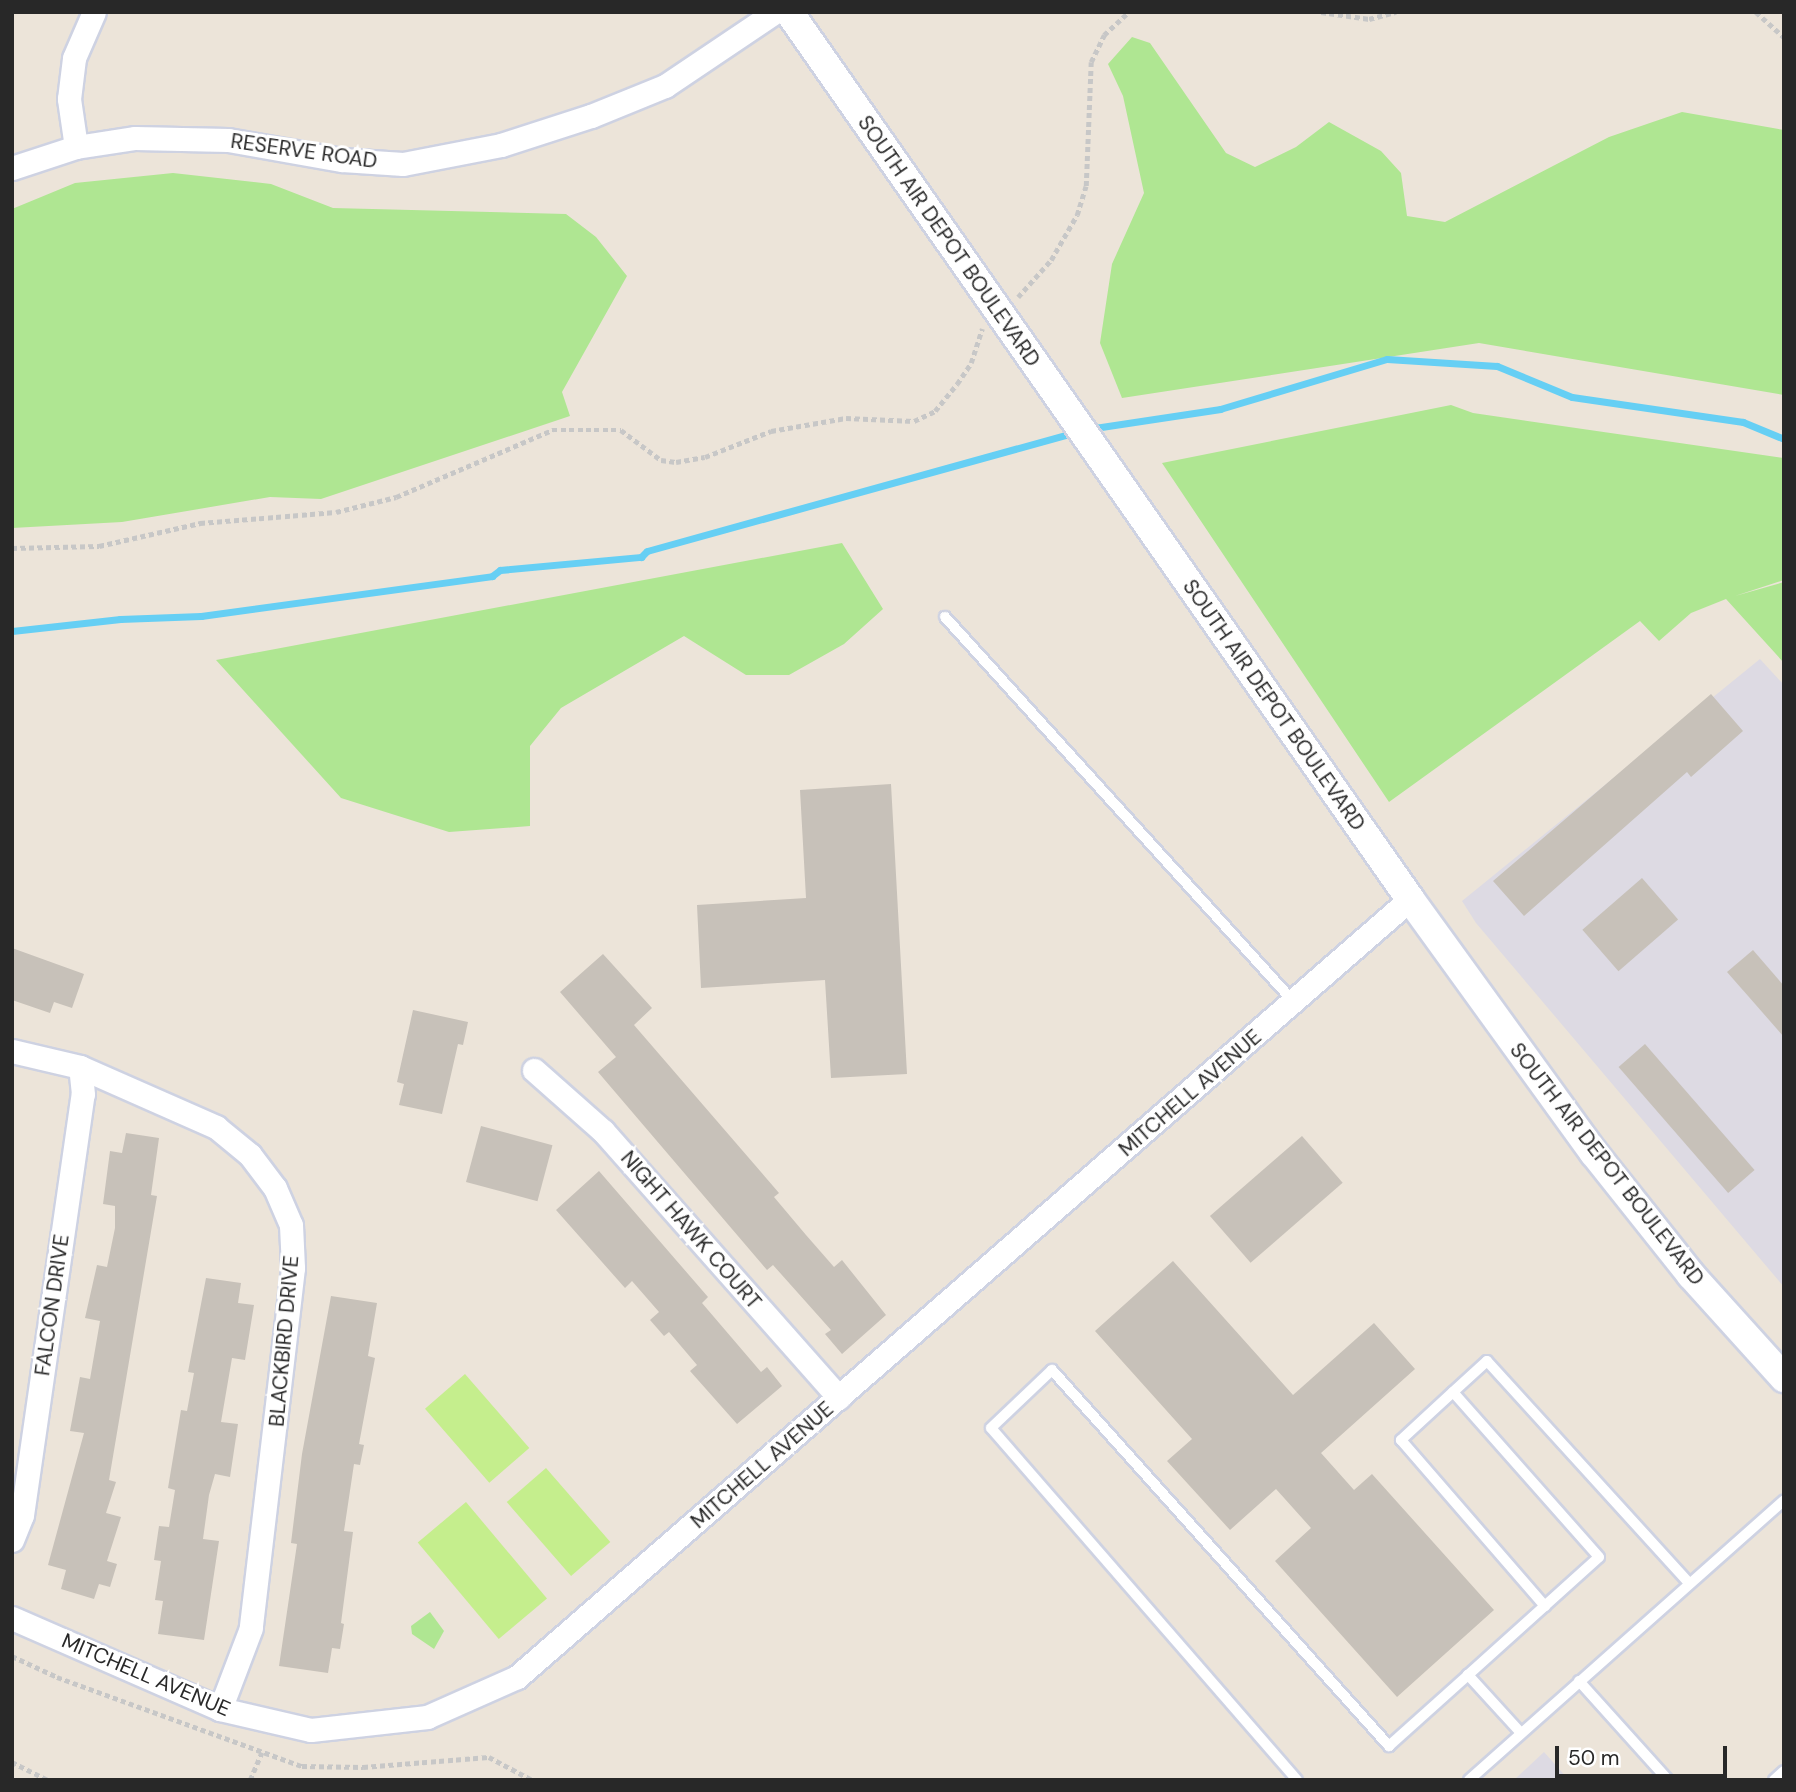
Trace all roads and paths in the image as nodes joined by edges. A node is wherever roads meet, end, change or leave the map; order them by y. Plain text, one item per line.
1 (94, 12) edge
2 (775, 12) edge
3 (789, 12) edge
4 (1129, 12) edge
5 (1321, 12) edge
6 (1396, 12) edge
7 (1756, 12) edge
8 (1784, 37) edge
9 (76, 146) junction
10 (12, 168) edge
11 (999, 312) junction
12 (12, 548) edge
13 (945, 617) dead end
14 (1410, 899) junction
15 (1294, 1002) junction
16 (12, 1051) edge
17 (80, 1067) junction
18 (534, 1070) dead end
19 (1784, 1378) edge
20 (1453, 1392) junction
21 (839, 1398) junction
22 (1784, 1500) edge
23 (12, 1540) edge
24 (1688, 1582) junction
25 (1545, 1606) junction
26 (12, 1618) edge
27 (1468, 1675) junction
28 (1578, 1681) junction
29 (220, 1709) junction
30 (1521, 1733) junction
31 (262, 1752) dead end
32 (12, 1762) edge
33 (1784, 1771) edge
34 (47, 1780) edge
35 (250, 1780) edge
36 (256, 1780) edge
37 (264, 1780) edge
38 (1297, 1780) edge
39 (1469, 1780) edge
40 (1668, 1780) edge
41 (1774, 1780) edge

1 - 9 street
2 - 9 street, RESERVE ROAD
3 - 11 street, SOUTH AIR DEPOT BOULEVARD
4 - 11 path
5 - 6 path
7 - 8 path
9 - 10 street, RESERVE ROAD
11 - 12 path
11 - 14 street, SOUTH AIR DEPOT BOULEVARD
13 - 15 lane
14 - 15 street, MITCHELL AVENUE
14 - 19 street, SOUTH AIR DEPOT BOULEVARD
15 - 21 street, MITCHELL AVENUE
16 - 17 street, BLACKBIRD DRIVE
17 - 23 street, FALCON DRIVE
17 - 29 street, BLACKBIRD DRIVE
18 - 21 street, NIGHT HAWK COURT
20 - 24 lane
20 - 25 lane
20 - 25 lane
21 - 29 street, MITCHELL AVENUE
22 - 24 lane
24 - 28 lane
25 - 27 lane
26 - 29 street, MITCHELL AVENUE
27 - 30 lane
27 - 38 lane
28 - 30 lane
28 - 40 lane
30 - 39 lane
31 - 35 path
32 - 34 path
33 - 41 lane
36 - 37 path

